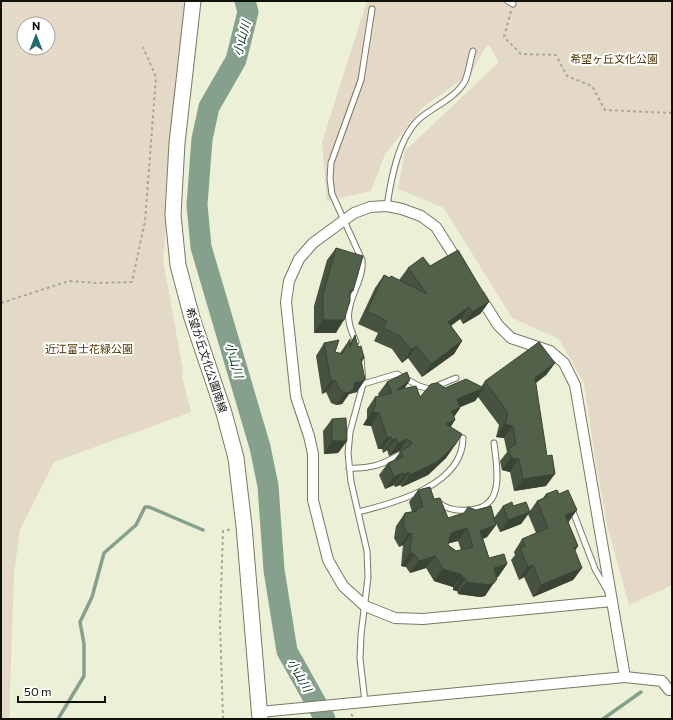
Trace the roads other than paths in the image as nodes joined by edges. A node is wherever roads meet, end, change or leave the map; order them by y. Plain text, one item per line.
1 (192, 1) edge
2 (372, 9) dead end
3 (473, 51) dead end
4 (387, 206) junction
5 (344, 220) junction
6 (465, 273) edge
7 (473, 286) edge
8 (456, 378) dead end
9 (363, 384) junction
10 (464, 438) dead end
11 (494, 444) dead end
12 (399, 455) edge
13 (349, 468) junction
14 (430, 494) junction
15 (571, 506) edge
16 (358, 512) junction
17 (612, 601) junction
18 (365, 606) junction
19 (625, 677) junction
20 (669, 690) dead end
21 (364, 702) junction
22 (260, 716) edge

1 - 22 main road, 希望が丘文化公園南線
2 - 5 lane
3 - 4 lane
4 - 5 street
4 - 6 street
5 - 9 lane
5 - 18 street
7 - 17 street
8 - 9 lane
9 - 13 lane
10 - 14 lane
11 - 14 lane
12 - 13 lane
13 - 16 lane
14 - 16 lane
15 - 17 lane
16 - 18 lane
17 - 18 street
17 - 19 street
18 - 21 lane
19 - 20 street
19 - 21 street
21 - 22 street

